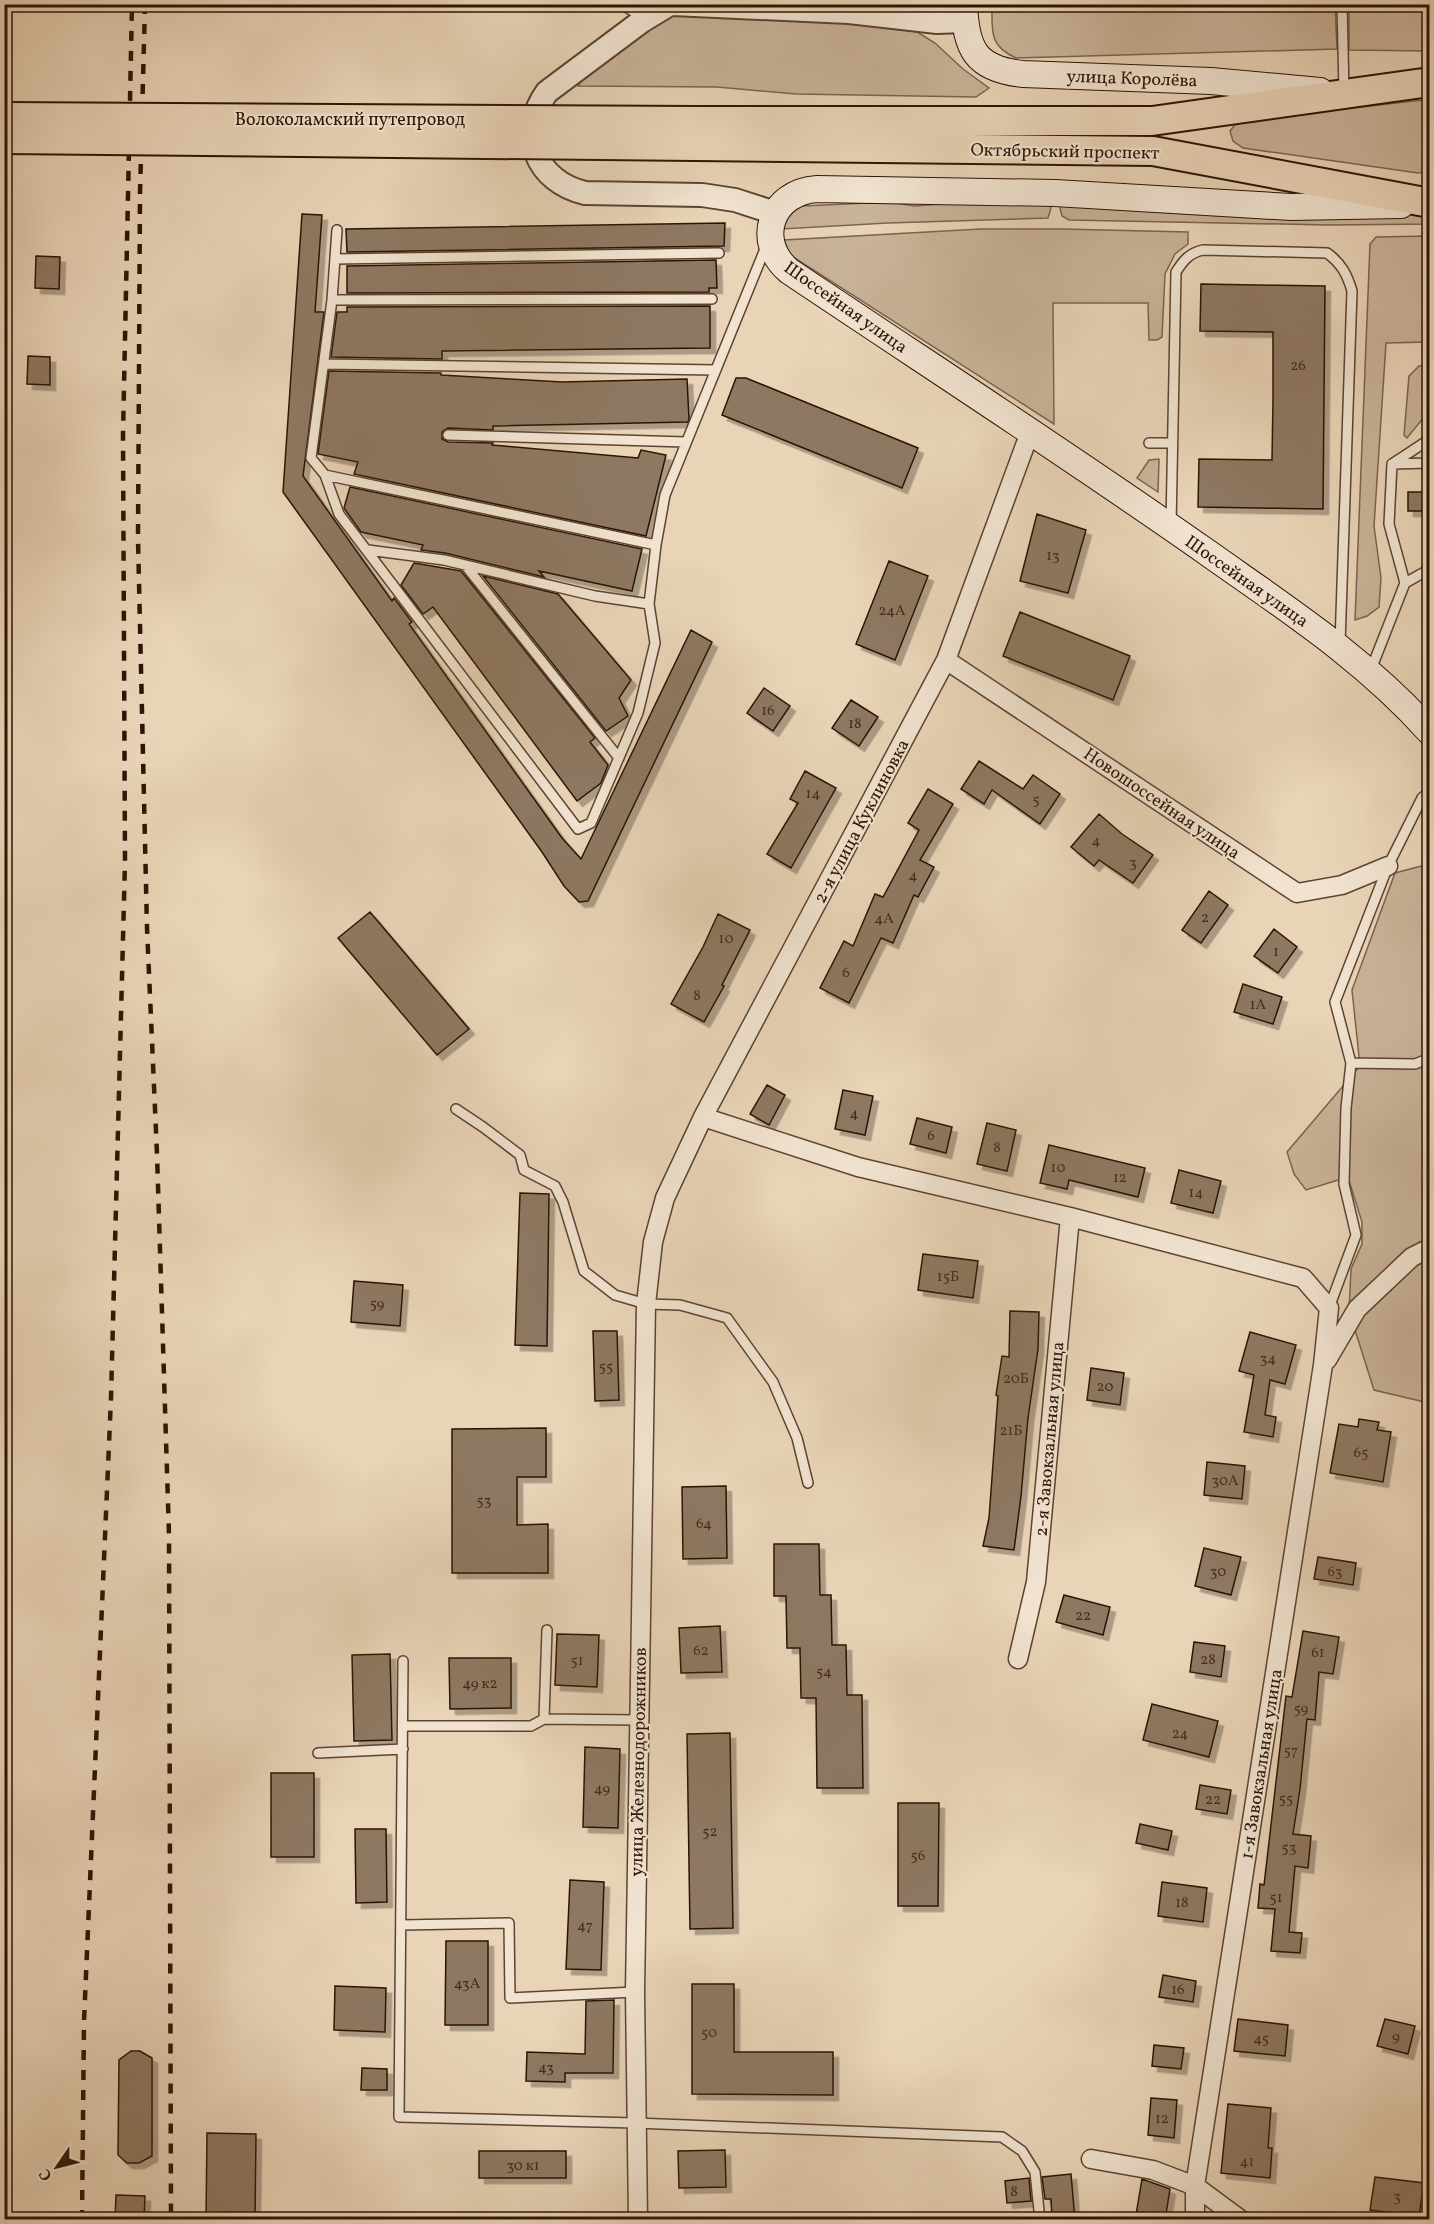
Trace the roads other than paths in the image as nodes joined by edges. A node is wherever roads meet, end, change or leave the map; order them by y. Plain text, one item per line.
1 (621, 4) edge
2 (672, 4) edge
3 (1342, 4) edge
4 (849, 8) edge
5 (965, 13) edge
6 (642, 21) junction
7 (1211, 81) junction
8 (1430, 82) edge
9 (1344, 93) junction
10 (1219, 111) junction
11 (4, 117) edge
12 (696, 133) junction
13 (4, 139) edge
14 (1430, 203) edge
15 (773, 224) junction
16 (338, 230) dead end
17 (719, 253) dead end
18 (335, 260) junction
19 (712, 299) dead end
20 (332, 300) junction
21 (324, 364) junction
22 (716, 370) junction
23 (1030, 432) junction
24 (448, 435) dead end
25 (1430, 439) edge
26 (686, 442) junction
27 (1149, 443) dead end
28 (1172, 443) junction
29 (1430, 463) edge
30 (1392, 464) junction
31 (325, 475) junction
32 (1171, 527) junction
33 (656, 545) junction
34 (368, 550) junction
35 (465, 565) junction
36 (1430, 569) edge
37 (1406, 583) junction
38 (649, 604) junction
39 (1340, 646) junction
40 (946, 660) junction
41 (1370, 672) junction
42 (1430, 732) edge
43 (619, 758) junction
44 (1430, 791) edge
45 (1388, 866) junction
46 (1430, 1058) edge
47 (1351, 1064) junction
48 (456, 1109) dead end
49 (704, 1117) junction
50 (665, 1198) joint
51 (1070, 1217) junction
52 (1430, 1248) edge
53 (646, 1304) junction
54 (1329, 1308) junction
55 (1323, 1365) junction
56 (808, 1483) dead end
57 (548, 1630) dead end
58 (1018, 1659) dead end
59 (403, 1661) dead end
60 (544, 1719) junction
61 (638, 1720) junction
62 (403, 1726) junction
63 (403, 1749) junction
64 (318, 1753) dead end
65 (402, 1925) junction
66 (635, 1992) junction
67 (635, 2123) junction
68 (1091, 2159) dead end
69 (1195, 2186) junction
70 (638, 2220) edge
71 (1040, 2220) edge
72 (1195, 2220) edge
73 (1241, 2220) edge

1 - 6 lane
2 - 4 street
2 - 6 street
3 - 9 lane
4 - 5 street
5 - 7 main road, улица Королёва
6 - 15 street
7 - 9 main road, улица Королёва
7 - 10 main road
8 - 9 main road, Октябрьский проспект
9 - 10 main road, Октябрьский проспект
10 - 12 main road, Октябрьский проспект
11 - 12 main road, Волоколамский путепровод, bridge
12 - 13 main road, Волоколамский путепровод, bridge
12 - 14 main road, Октябрьский проспект
14 - 15 main road
15 - 22 lane
15 - 23 main road, Шоссейная улица
16 - 18 lane
17 - 18 lane
18 - 20 lane
19 - 20 lane
20 - 21 lane
21 - 22 lane
21 - 31 lane
22 - 26 lane
23 - 32 main road, Шоссейная улица
23 - 40 street, 2-я улица Куклиновка
24 - 26 lane
25 - 30 lane
26 - 33 lane
27 - 28 lane
28 - 32 lane
28 - 39 lane
29 - 30 lane
30 - 37 lane
31 - 33 lane
31 - 34 lane
32 - 39 main road, Шоссейная улица
33 - 38 lane
34 - 35 lane
34 - 43 lane
35 - 38 lane
35 - 43 lane
36 - 37 lane
37 - 41 lane
38 - 43 lane
39 - 41 main road, Шоссейная улица
40 - 45 street, Новошоссейная улица
40 - 49 street, 2-я улица Куклиновка
41 - 42 main road, Шоссейная улица
44 - 45 lane
45 - 47 lane
46 - 47 lane
47 - 54 lane
48 - 53 lane
49 - 50 street, 2-я улица Куклиновка
49 - 51 street
50 - 53 street, улица Железнодорожников
51 - 54 street
51 - 58 street, 2-я Завокзальная улица
52 - 55 street
53 - 56 lane
53 - 61 street, улица Железнодорожников
54 - 55 street, 1-я Завокзальная улица
55 - 69 street, 1-я Завокзальная улица
57 - 60 lane
59 - 62 lane
60 - 61 lane
60 - 62 lane
61 - 66 street, улица Железнодорожников
62 - 63 lane
63 - 64 lane
63 - 65 lane
65 - 66 lane
65 - 67 lane
66 - 67 street, улица Железнодорожников
67 - 70 street, улица Железнодорожников
67 - 71 lane
68 - 69 street
69 - 72 street, 1-я Завокзальная улица
69 - 73 street

